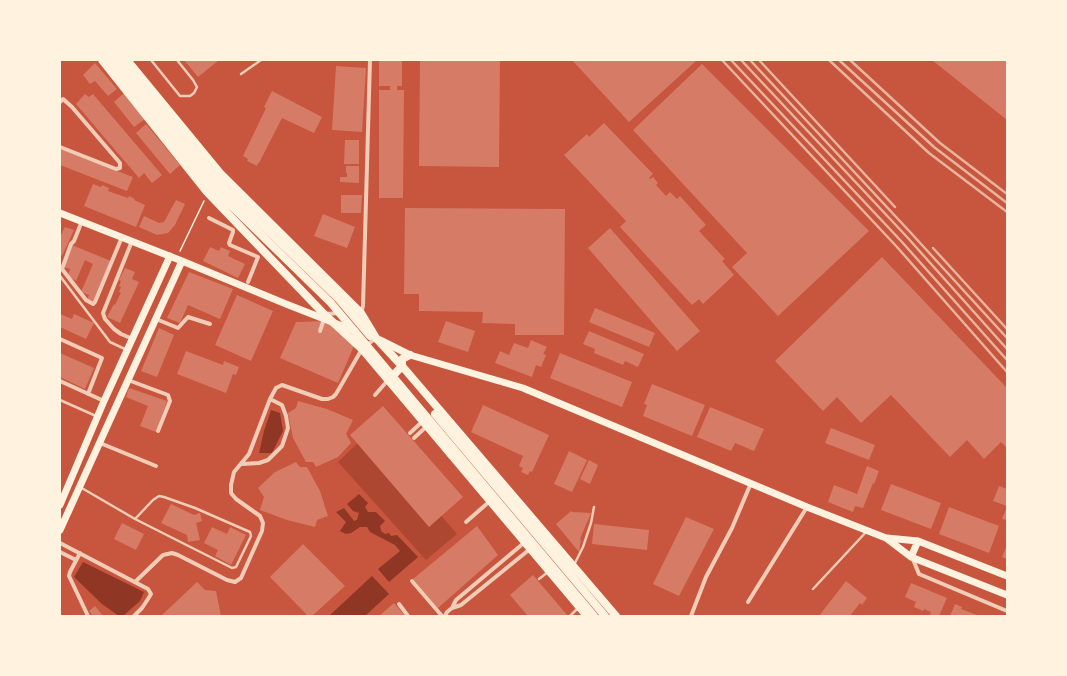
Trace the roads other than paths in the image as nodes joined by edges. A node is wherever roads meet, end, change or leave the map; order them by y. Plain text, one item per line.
1 (102, 60) edge
2 (109, 60) edge
3 (119, 60) edge
4 (127, 60) edge
5 (151, 60) edge
6 (177, 60) edge
7 (261, 60) edge
8 (370, 60) edge
9 (241, 74) dead end
10 (60, 102) edge
11 (60, 147) edge
12 (60, 212) edge
13 (209, 218) dead end
14 (82, 221) junction
15 (122, 237) junction
16 (132, 241) junction
17 (176, 259) junction
18 (60, 277) edge
19 (248, 282) dead end
20 (361, 313) junction
21 (324, 316) junction
22 (156, 319) junction
23 (210, 324) dead end
24 (335, 324) junction
25 (320, 331) dead end
26 (376, 338) junction
27 (60, 339) edge
28 (133, 339) junction
29 (362, 349) junction
30 (127, 350) junction
31 (410, 355) junction
32 (402, 366) junction
33 (128, 380) junction
34 (388, 380) junction
35 (60, 381) edge
36 (88, 394) junction
37 (375, 395) dead end
38 (60, 400) edge
39 (272, 400) junction
40 (104, 401) junction
41 (98, 416) junction
42 (425, 423) junction
43 (158, 432) dead end
44 (410, 433) dead end
45 (414, 438) dead end
46 (100, 443) junction
47 (242, 464) junction
48 (156, 466) dead end
49 (70, 482) junction
50 (751, 483) junction
51 (80, 487) junction
52 (490, 501) junction
53 (60, 505) edge
54 (594, 507) dead end
55 (807, 507) junction
56 (135, 519) junction
57 (466, 522) dead end
58 (60, 530) edge
59 (867, 531) junction
60 (886, 538) junction
61 (918, 540) junction
62 (60, 543) edge
63 (527, 545) junction
64 (60, 552) edge
65 (80, 553) junction
66 (912, 557) junction
67 (76, 560) junction
68 (573, 566) junction
69 (549, 571) junction
70 (1007, 576) edge
71 (539, 579) dead end
72 (412, 581) dead end
73 (135, 582) junction
74 (813, 589) dead end
75 (1007, 595) edge
76 (748, 602) dead end
77 (399, 604) dead end
78 (452, 608) junction
79 (579, 608) junction
80 (1007, 612) edge
81 (88, 616) edge
82 (134, 616) edge
83 (408, 616) edge
84 (444, 616) edge
85 (570, 616) edge
86 (586, 616) edge
87 (594, 616) edge
88 (605, 616) edge
89 (616, 616) edge
90 (691, 616) edge
91 (1003, 616) edge

1 - 21 main road
2 - 87 main road
3 - 88 main road
4 - 20 main road
5 - 6 lane
7 - 9 lane
8 - 20 street
10 - 11 street
12 - 14 main road
13 - 19 street
14 - 15 main road
14 - 15 street
15 - 16 main road
16 - 17 main road
16 - 28 street
17 - 21 main road
17 - 22 main road
17 - 28 main road
18 - 30 lane
20 - 21 street
20 - 26 main road
21 - 24 main road
21 - 25 street
22 - 23 street
22 - 33 main road
24 - 26 main road
24 - 29 main road
26 - 29 street
26 - 31 main road
26 - 32 main road
27 - 36 street
28 - 30 main road
29 - 34 main road
29 - 39 street
30 - 40 main road
31 - 32 main road
31 - 50 main road
32 - 34 main road
32 - 68 main road
33 - 43 street
33 - 46 main road
34 - 37 street
34 - 42 main road
35 - 36 street
36 - 40 street
38 - 41 lane
39 - 47 street
39 - 47 street
40 - 41 main road
41 - 49 main road
42 - 44 street
42 - 45 street
42 - 52 main road
46 - 48 street
46 - 51 main road
47 - 73 street
49 - 51 street
49 - 53 main road
50 - 55 main road
50 - 90 street
51 - 56 lane
51 - 58 main road
52 - 57 street
52 - 63 main road
54 - 68 lane
55 - 59 main road
55 - 76 street
56 - 56 lane
59 - 60 main road
59 - 74 lane
60 - 61 main road
60 - 66 main road
61 - 66 main road
61 - 70 main road
62 - 65 street
63 - 69 main road
63 - 78 street
63 - 78 street
64 - 67 street
65 - 67 street
65 - 73 street
66 - 75 main road
66 - 80 street
67 - 81 street
68 - 89 main road
69 - 71 lane
69 - 79 main road
72 - 84 street
73 - 82 street
77 - 83 street
78 - 84 street
79 - 85 lane
79 - 86 main road
80 - 91 street

